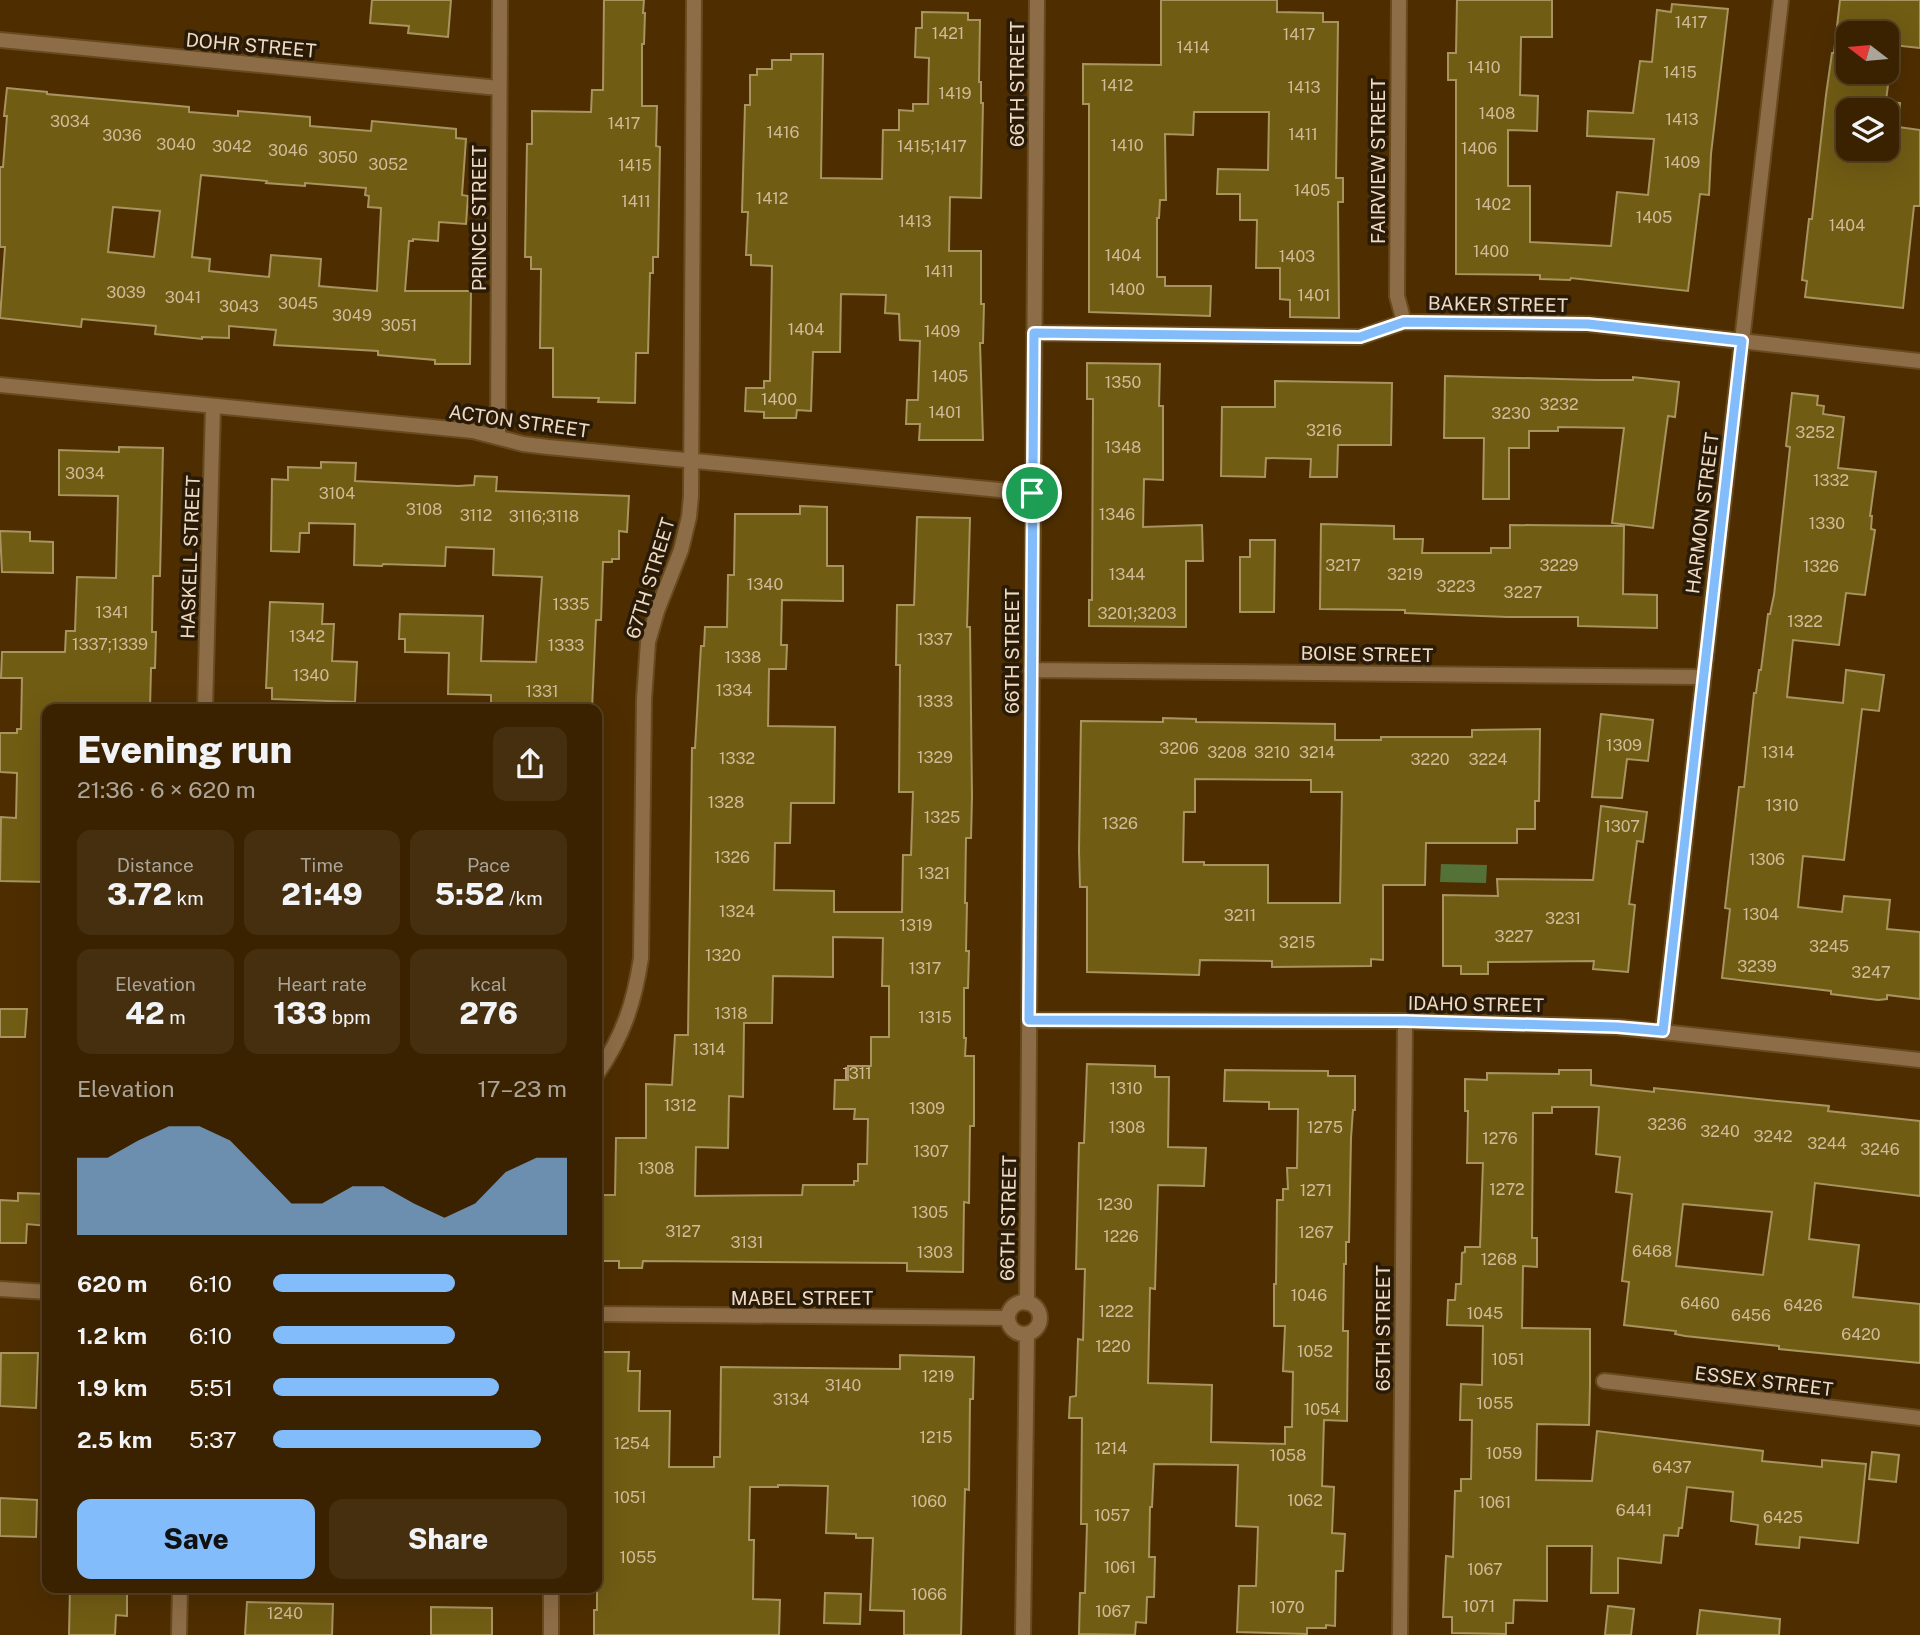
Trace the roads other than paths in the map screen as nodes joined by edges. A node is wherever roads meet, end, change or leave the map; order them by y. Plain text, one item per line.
1 (499, 0) edge
2 (694, 0) edge
3 (1037, 0) edge
4 (1399, 0) edge
5 (1782, 0) edge
6 (0, 40) edge
7 (499, 88) junction
8 (1404, 322) junction
9 (1034, 333) junction
10 (1742, 341) junction
11 (1920, 361) edge
12 (0, 385) edge
13 (213, 406) junction
14 (498, 437) junction
15 (691, 460) junction
16 (1032, 493) junction
17 (1031, 670) junction
18 (1703, 677) junction
19 (205, 704) edge
20 (1029, 1020) junction
21 (1405, 1021) junction
22 (1663, 1031) junction
23 (1920, 1060) edge
24 (602, 1066) edge
25 (0, 1289) edge
26 (42, 1292) edge
27 (1027, 1303) junction
28 (602, 1314) edge
29 (1008, 1318) junction
30 (1027, 1334) junction
31 (1604, 1381) dead end
32 (1920, 1418) edge
33 (180, 1593) edge
34 (551, 1593) edge
35 (179, 1635) edge
36 (551, 1635) edge
37 (1023, 1635) edge
38 (1400, 1635) edge

1 - 7 street, PRINCE STREET
2 - 15 street, 67TH STREET
3 - 9 street, 66TH STREET
4 - 8 street, FAIRVIEW STREET
5 - 10 street, HARMON STREET
6 - 7 street, DOHR STREET
7 - 14 street, PRINCE STREET
8 - 9 street, BAKER STREET
8 - 10 street, BAKER STREET
9 - 16 street, 66TH STREET
10 - 11 street, BAKER STREET
10 - 18 street, HARMON STREET
12 - 13 street, ACTON STREET
13 - 14 street, ACTON STREET
13 - 19 street, HASKELL STREET
14 - 15 street, ACTON STREET
15 - 16 street, ACTON STREET
15 - 24 street, 67TH STREET
16 - 17 street, 66TH STREET
17 - 18 street, BOISE STREET
17 - 20 street, 66TH STREET
18 - 22 street, HARMON STREET
20 - 21 street, IDAHO STREET
20 - 27 street, 66TH STREET
21 - 22 street, IDAHO STREET
21 - 38 street, 65TH STREET
22 - 23 street, IDAHO STREET
25 - 26 street
27 - 29 street
27 - 30 street
28 - 29 street, MABEL STREET
29 - 30 street
30 - 37 street
31 - 32 street, ESSEX STREET
33 - 35 street
34 - 36 street

